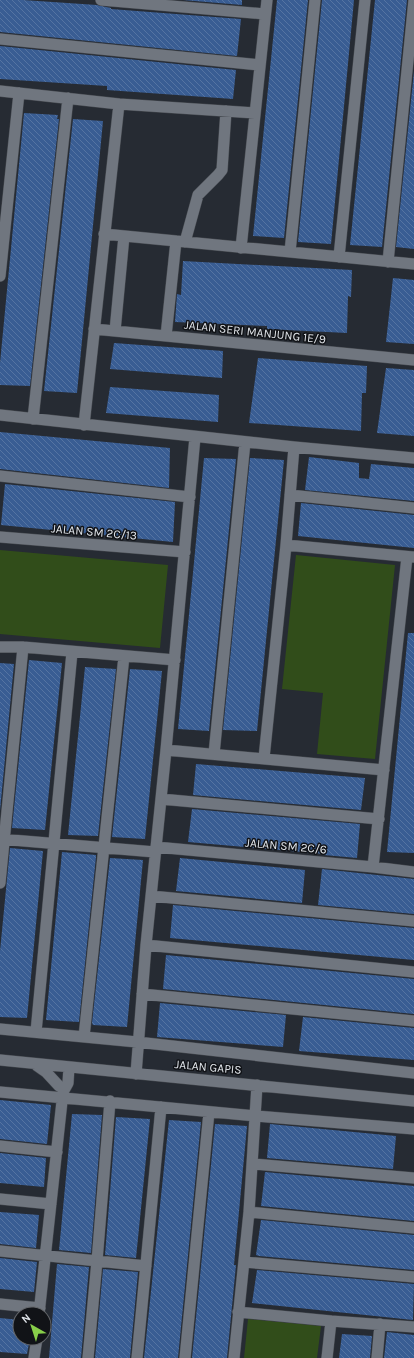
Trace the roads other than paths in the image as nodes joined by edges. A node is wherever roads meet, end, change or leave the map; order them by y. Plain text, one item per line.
1 (101, 0) edge
2 (267, 0) edge
3 (315, 0) edge
4 (365, 0) edge
5 (414, 0) edge
6 (265, 14) junction
7 (0, 39) edge
8 (260, 65) junction
9 (0, 91) edge
10 (19, 93) junction
11 (68, 98) junction
12 (119, 104) junction
13 (226, 111) junction
14 (255, 112) junction
15 (104, 234) junction
16 (124, 236) junction
17 (181, 242) junction
18 (241, 248) junction
19 (290, 252) junction
20 (339, 257) junction
21 (388, 262) junction
22 (414, 264) edge
23 (0, 276) edge
24 (94, 329) junction
25 (115, 331) junction
26 (166, 336) junction
27 (414, 360) edge
28 (0, 415) edge
29 (33, 419) junction
30 (84, 425) junction
31 (195, 437) junction
32 (245, 442) junction
33 (294, 447) junction
34 (414, 458) edge
35 (0, 476) edge
36 (290, 495) junction
37 (190, 497) junction
38 (414, 508) edge
39 (0, 537) edge
40 (286, 545) junction
41 (185, 552) junction
42 (410, 557) edge
43 (0, 647) edge
44 (23, 648) junction
45 (72, 652) junction
46 (124, 656) junction
47 (175, 660) junction
48 (166, 750) junction
49 (214, 754) junction
50 (264, 758) junction
51 (384, 770) junction
52 (161, 799) junction
53 (379, 819) junction
54 (2, 840) edge
55 (54, 844) junction
56 (104, 848) junction
57 (156, 850) junction
58 (373, 867) junction
59 (414, 872) edge
60 (0, 883) edge
61 (151, 896) junction
62 (414, 921) edge
63 (146, 945) junction
64 (414, 972) edge
65 (142, 994) junction
66 (414, 1021) edge
67 (0, 1029) edge
68 (36, 1032) junction
69 (84, 1037) junction
70 (137, 1042) junction
71 (0, 1060) edge
72 (33, 1063) junction
73 (64, 1067) junction
74 (90, 1070) junction
75 (414, 1073) edge
76 (136, 1074) junction
77 (258, 1085) junction
78 (63, 1089) junction
79 (0, 1092) edge
80 (110, 1101) junction
81 (413, 1101) edge
82 (161, 1107) junction
83 (209, 1112) junction
84 (256, 1116) junction
85 (414, 1129) edge
86 (0, 1146) edge
87 (57, 1152) junction
88 (253, 1164) junction
89 (414, 1178) edge
90 (0, 1199) edge
91 (51, 1204) junction
92 (249, 1212) junction
93 (414, 1228) edge
94 (0, 1251) edge
95 (45, 1255) junction
96 (97, 1261) junction
97 (244, 1262) junction
98 (146, 1266) junction
99 (414, 1277) edge
100 (0, 1304) edge
101 (12, 1306) edge
102 (40, 1306) edge
103 (238, 1312) junction
104 (330, 1321) junction
105 (380, 1324) junction
106 (414, 1327) edge
107 (35, 1346) edge
108 (34, 1358) edge
109 (88, 1358) edge
110 (138, 1358) edge
111 (185, 1358) edge
112 (234, 1358) edge
113 (326, 1358) edge
114 (377, 1358) edge

1 - 6 street
2 - 6 street
3 - 19 street
4 - 20 street
5 - 21 street
6 - 8 street
7 - 8 street
8 - 14 street
9 - 10 street
10 - 11 street
10 - 23 street
11 - 12 street
11 - 29 street
12 - 13 street
12 - 15 street
13 - 14 street
13 - 17 street
14 - 18 street
15 - 16 street
15 - 24 street
16 - 17 street
16 - 25 street
17 - 18 street
17 - 26 street
18 - 19 street
19 - 20 street
20 - 21 street
21 - 22 street
24 - 25 street, JALAN SERI MANJUNG 1E/9
24 - 30 street
25 - 26 street, JALAN SERI MANJUNG 1E/9
26 - 27 street, JALAN SERI MANJUNG 1E/9
28 - 29 street
29 - 30 street
30 - 31 street
31 - 32 street
31 - 37 street
32 - 33 street
32 - 49 street
33 - 34 street
33 - 36 street
35 - 37 street
36 - 38 street
36 - 40 street
37 - 41 street
39 - 41 street, JALAN SM 2C/13
40 - 42 street
40 - 50 street
41 - 47 street
42 - 51 street
43 - 44 street
44 - 45 street
44 - 54 street
45 - 46 street
45 - 55 street
46 - 47 street
46 - 56 street
47 - 48 street
48 - 49 street
48 - 52 street
49 - 50 street
50 - 51 street
51 - 53 street
52 - 53 street
52 - 57 street
53 - 58 street
54 - 55 street, JALAN SM 2C/6
54 - 60 street
55 - 56 street, JALAN SM 2C/6
55 - 68 street
56 - 57 street, JALAN SM 2C/6
56 - 69 street
57 - 58 street, JALAN SM 2C/6
57 - 61 street
58 - 59 street, JALAN SM 2C/6
61 - 62 street
61 - 63 street
63 - 64 street
63 - 65 street
65 - 66 street
65 - 70 street
67 - 68 street
68 - 69 street
69 - 70 street
70 - 75 street
70 - 76 street
71 - 72 street, JALAN GAPIS
72 - 73 street, JALAN GAPIS
72 - 78 street
73 - 74 street, JALAN GAPIS
73 - 78 street
74 - 76 street, JALAN GAPIS
74 - 78 street
76 - 77 street, JALAN GAPIS
77 - 81 street, JALAN GAPIS
77 - 84 street
78 - 79 street
78 - 80 street
78 - 87 street
80 - 82 street
80 - 96 street
82 - 83 street
82 - 98 street
83 - 84 street
83 - 111 street
84 - 85 street
84 - 88 street
86 - 87 street
87 - 91 street
88 - 89 street
88 - 92 street
90 - 91 street
91 - 95 street
92 - 93 street
92 - 97 street
94 - 95 street
95 - 96 street
95 - 102 street
96 - 98 street
96 - 109 street
97 - 99 street
97 - 103 street
98 - 110 street
100 - 101 street
103 - 104 street
103 - 112 street
104 - 105 street
104 - 113 street
105 - 106 street
105 - 114 street
107 - 108 street

